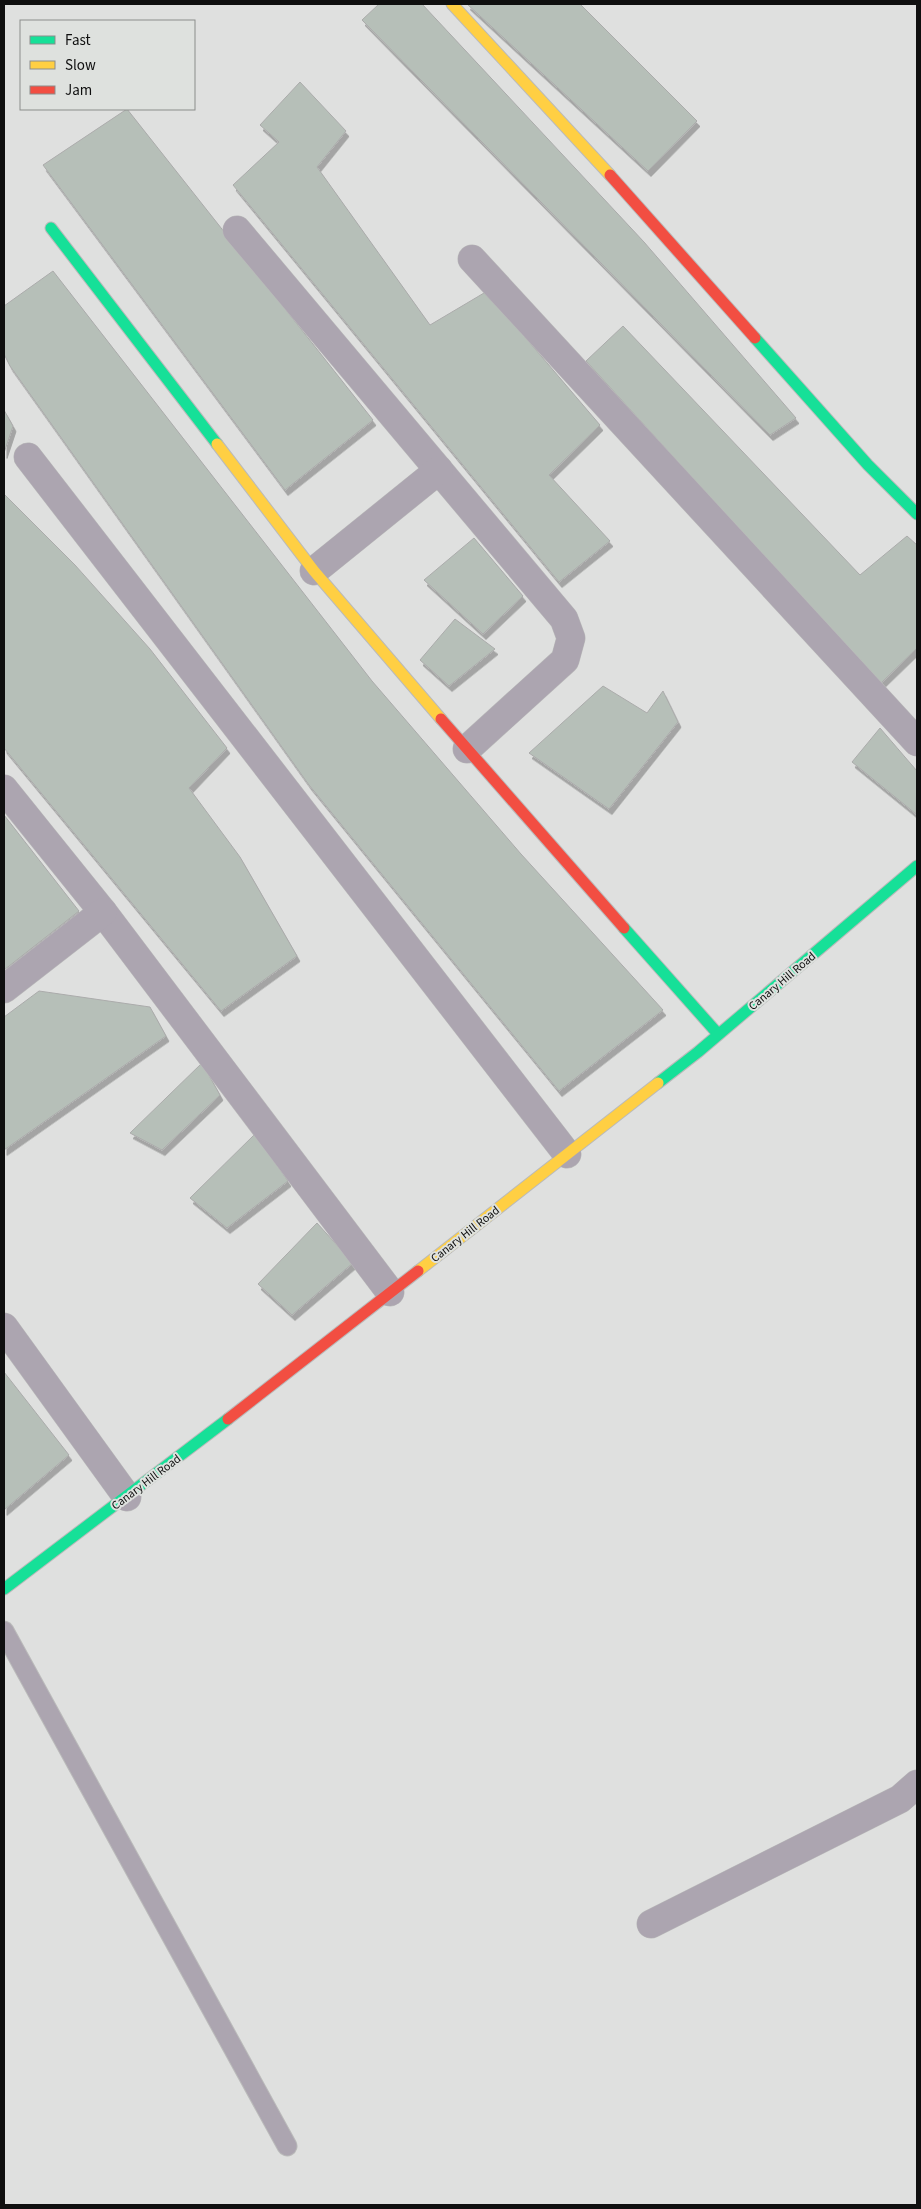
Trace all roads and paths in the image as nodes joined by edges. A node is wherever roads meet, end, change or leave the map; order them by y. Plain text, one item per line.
1 (452, 4) edge
2 (51, 228) dead end
3 (237, 230) dead end
4 (472, 259) dead end
5 (28, 457) dead end
6 (439, 470) junction
7 (917, 514) edge
8 (314, 571) junction
9 (917, 742) edge
10 (467, 749) junction
11 (4, 789) edge
12 (917, 866) edge
13 (103, 912) junction
14 (4, 988) edge
15 (718, 1034) junction
16 (567, 1154) junction
17 (390, 1292) junction
18 (4, 1327) edge
19 (127, 1497) junction
20 (4, 1589) edge
21 (4, 1631) edge
22 (917, 1784) edge
23 (651, 1924) dead end
24 (287, 2146) dead end

1 - 7 street
2 - 8 street
3 - 6 street
4 - 9 street
5 - 16 street
6 - 8 street
6 - 10 street
8 - 10 street
10 - 15 street
11 - 13 street
12 - 15 street, Canary Hill Road
13 - 14 street
13 - 17 street
15 - 16 street, Canary Hill Road
16 - 17 street, Canary Hill Road
17 - 19 street, Canary Hill Road
18 - 19 street
19 - 20 street, Canary Hill Road
21 - 24 lane
22 - 23 street

